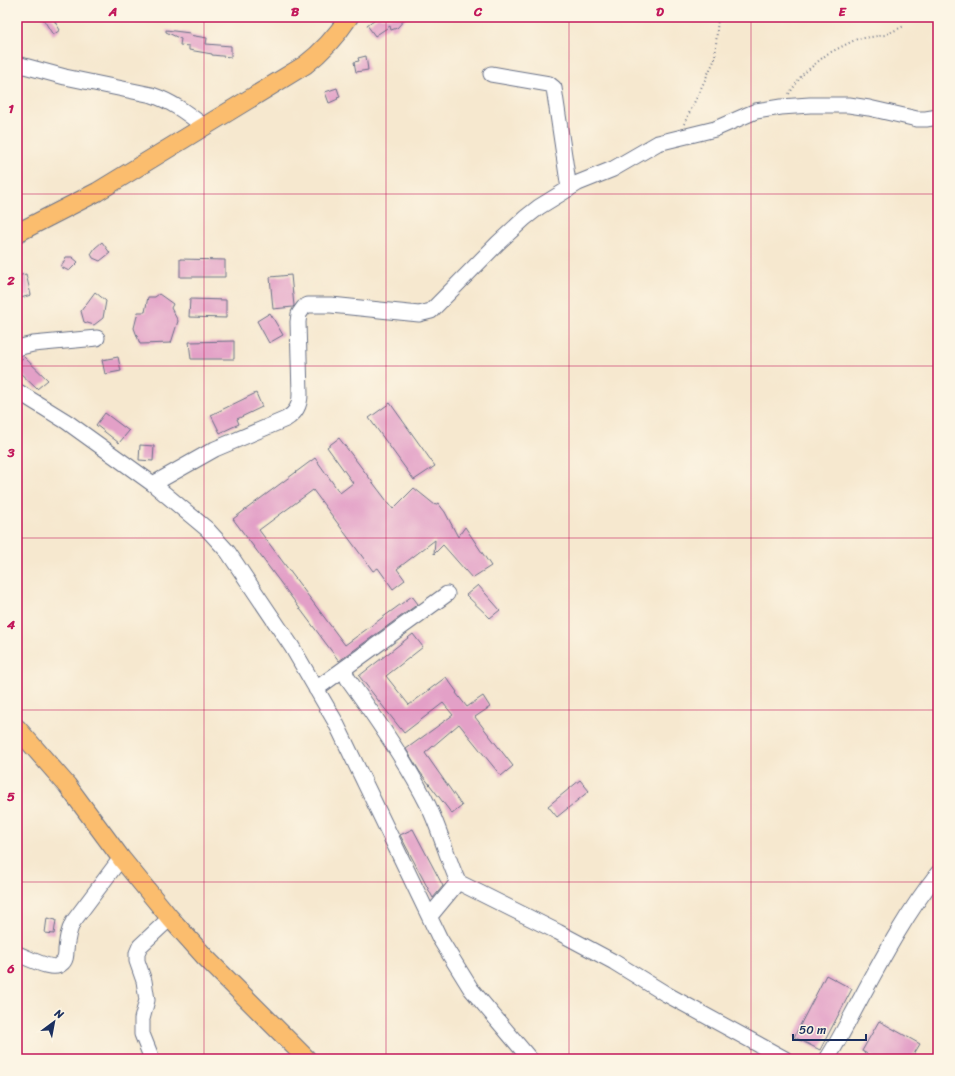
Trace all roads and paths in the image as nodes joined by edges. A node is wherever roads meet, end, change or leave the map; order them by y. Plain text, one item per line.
1 (349, 17) edge
2 (718, 17) edge
3 (904, 26) dead end
4 (17, 64) edge
5 (491, 74) dead end
6 (781, 107) junction
7 (938, 117) edge
8 (205, 127) junction
9 (675, 138) junction
10 (569, 189) junction
11 (17, 233) edge
12 (97, 338) dead end
13 (17, 348) edge
14 (17, 391) edge
15 (153, 484) junction
16 (447, 594) dead end
17 (344, 670) junction
18 (316, 689) junction
19 (17, 728) edge
20 (121, 858) junction
21 (938, 873) edge
22 (458, 882) junction
23 (430, 916) junction
24 (170, 918) junction
25 (17, 954) edge
26 (152, 1059) edge
27 (307, 1059) edge
28 (530, 1059) edge
29 (785, 1059) edge
30 (827, 1059) edge

1 - 8 main road
2 - 9 path
3 - 6 path
4 - 8 street
5 - 10 street
6 - 7 street
6 - 9 street
8 - 11 main road
9 - 10 street
10 - 15 street
12 - 13 street
14 - 15 street
15 - 18 street
16 - 17 street
17 - 18 street
17 - 22 street
18 - 23 street
19 - 20 main road
20 - 24 main road
20 - 25 street
21 - 30 street
22 - 23 street
22 - 29 street
23 - 28 street
24 - 26 street
24 - 27 main road

